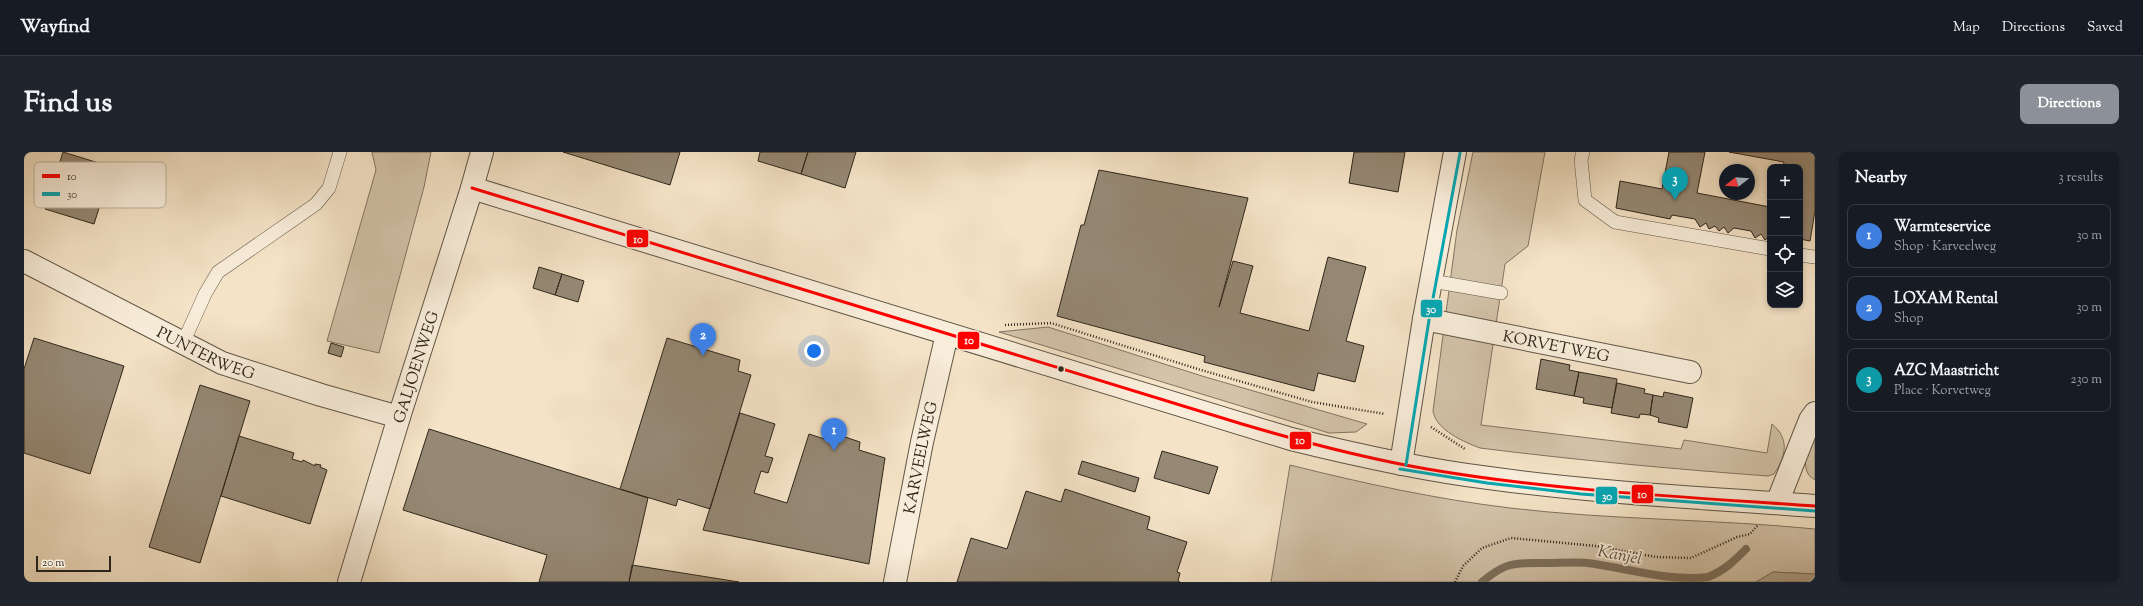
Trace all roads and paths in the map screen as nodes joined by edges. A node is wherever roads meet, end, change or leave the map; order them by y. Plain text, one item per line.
1 (340, 152) edge
2 (482, 152) edge
3 (1455, 152) edge
4 (1583, 152) edge
5 (472, 188) junction
6 (1767, 248) edge
7 (1803, 256) edge
8 (1815, 258) edge
9 (24, 260) edge
10 (1432, 281) junction
11 (1501, 293) dead end
12 (1424, 319) junction
13 (998, 325) dead end
14 (947, 334) junction
15 (183, 343) junction
16 (1690, 372) dead end
17 (1815, 413) edge
18 (399, 416) junction
19 (1408, 420) junction
20 (1469, 451) dead end
21 (1401, 464) junction
22 (1777, 503) junction
23 (1815, 506) edge
24 (349, 582) edge
25 (895, 582) edge
26 (1455, 582) edge

1 - 15 lane
2 - 5 street, GALJOENWEG
3 - 10 street
4 - 6 lane
5 - 14 street
5 - 18 street, GALJOENWEG
7 - 8 lane
9 - 15 street, PUNTERWEG
10 - 11 lane
10 - 12 street
12 - 16 street, KORVETWEG
12 - 19 street
13 - 19 path
14 - 21 street
14 - 25 street, KARVEELWEG
15 - 18 street, PUNTERWEG
17 - 22 street
18 - 24 street, GALJOENWEG
19 - 20 path
19 - 21 street
21 - 22 street
22 - 23 street
22 - 26 path

